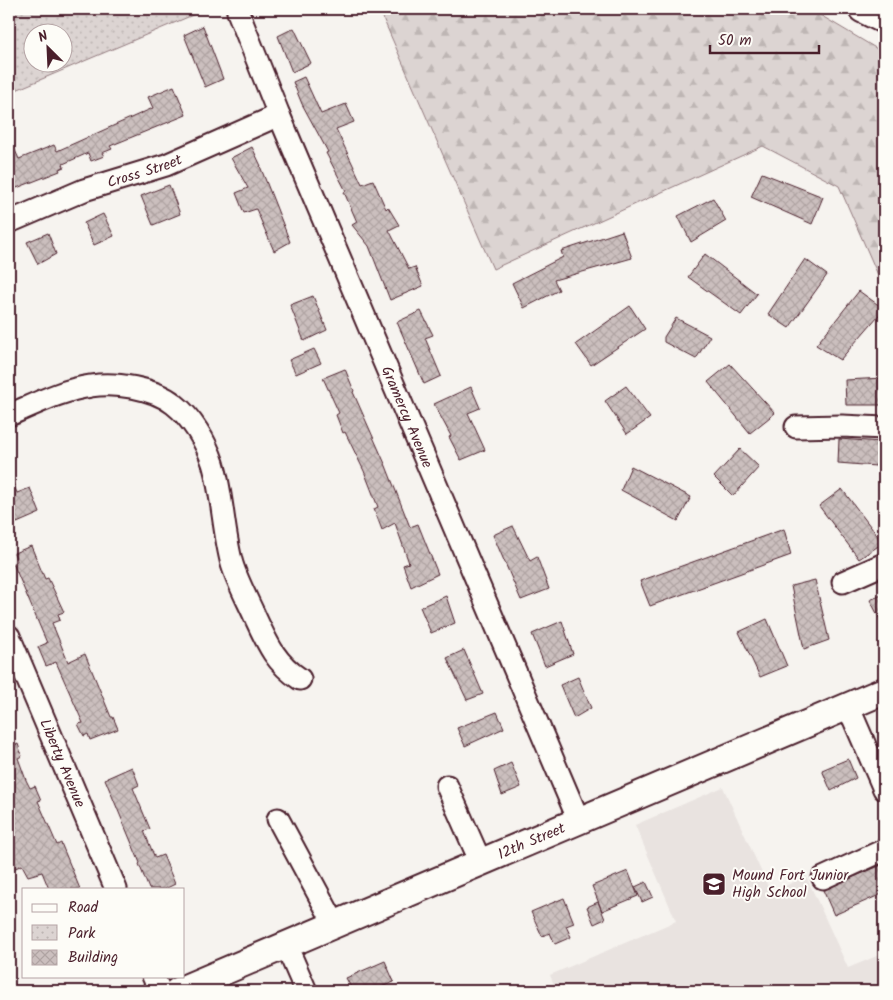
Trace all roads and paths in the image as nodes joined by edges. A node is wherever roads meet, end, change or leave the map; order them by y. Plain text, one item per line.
1 (862, 9) edge
2 (238, 12) dead end
3 (884, 20) edge
4 (279, 115) junction
5 (9, 222) edge
6 (9, 415) edge
7 (796, 426) dead end
8 (884, 428) edge
9 (884, 564) edge
10 (843, 582) dead end
11 (9, 636) edge
12 (300, 679) dead end
13 (884, 691) edge
14 (848, 706) junction
15 (448, 786) dead end
16 (884, 789) edge
17 (278, 819) dead end
18 (579, 821) junction
19 (884, 850) edge
20 (480, 863) junction
21 (823, 878) dead end
22 (116, 888) edge
23 (335, 925) junction
24 (286, 945) junction
25 (155, 978) edge
26 (160, 991) edge
27 (178, 991) edge
28 (306, 991) edge

1 - 3 main road
2 - 4 street, Gramercy Avenue
4 - 5 street, Cross Street
4 - 18 street, Gramercy Avenue
6 - 12 street
7 - 8 street
9 - 10 street
11 - 22 street, Liberty Avenue
13 - 14 main road, 12th Street
14 - 16 street
14 - 18 main road, 12th Street
15 - 20 street
17 - 23 street
18 - 20 main road, 12th Street
19 - 21 street
20 - 23 main road, 12th Street
23 - 24 main road, 12th Street
24 - 27 main road, 12th Street
24 - 28 street
25 - 26 street

